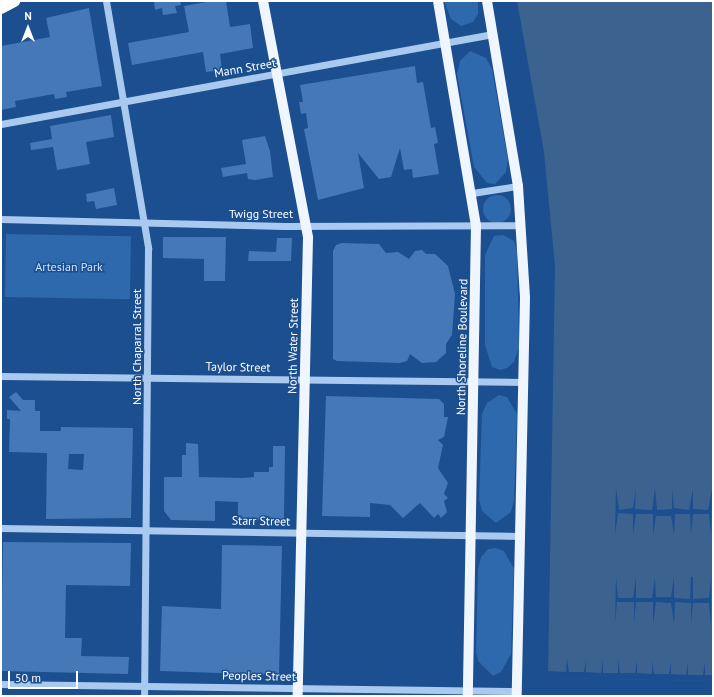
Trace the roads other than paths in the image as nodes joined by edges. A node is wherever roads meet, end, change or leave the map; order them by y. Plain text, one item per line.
1 (14, 1) edge
2 (106, 1) edge
3 (263, 1) edge
4 (438, 1) edge
5 (487, 1) edge
6 (1, 8) edge
7 (493, 34) junction
8 (445, 43) junction
9 (276, 74) junction
10 (123, 101) junction
11 (1, 124) edge
12 (518, 186) junction
13 (472, 193) junction
14 (1, 219) edge
15 (144, 224) junction
16 (305, 225) junction
17 (521, 225) junction
18 (476, 226) junction
19 (1, 376) edge
20 (148, 377) junction
21 (306, 379) junction
22 (474, 381) junction
23 (524, 382) junction
24 (1, 528) edge
25 (148, 530) junction
26 (302, 533) junction
27 (472, 535) junction
28 (521, 536) junction
29 (1, 684) edge
30 (145, 685) junction
31 (298, 692) edge
32 (468, 693) edge
33 (517, 694) edge
34 (144, 696) edge

1 - 6 highway
2 - 10 street, North Chaparral Street
3 - 9 main road, North Water Street
4 - 8 main road, North Shoreline Boulevard
5 - 7 main road
7 - 8 street, Mann Street
7 - 12 main road
8 - 9 street, Mann Street
8 - 13 main road, North Shoreline Boulevard
9 - 10 street, Mann Street
9 - 16 main road, North Water Street
10 - 11 street, Mann Street
10 - 15 street, North Chaparral Street
12 - 13 street
12 - 17 main road
13 - 18 main road, North Shoreline Boulevard
14 - 15 street, Twigg Street
15 - 16 street, Twigg Street
15 - 20 street, North Chaparral Street
16 - 18 street, Twigg Street
16 - 21 main road, North Water Street
17 - 18 street, Twigg Street
17 - 23 main road
18 - 22 main road, North Shoreline Boulevard
19 - 20 street, Taylor Street
20 - 21 street, Taylor Street
20 - 25 street, North Chaparral Street
21 - 22 street, Taylor Street
21 - 26 main road, North Water Street
22 - 23 street, Taylor Street
22 - 27 main road, North Shoreline Boulevard
23 - 28 main road
24 - 25 street, Starr Street
25 - 26 street, Starr Street
25 - 30 street, North Chaparral Street
26 - 27 street, Starr Street
26 - 31 main road, North Water Street
27 - 28 street, Starr Street
27 - 32 main road, North Shoreline Boulevard
28 - 33 main road
29 - 30 street, Peoples Street
30 - 31 street, Peoples Street
30 - 34 street, North Chaparral Street
31 - 32 street, Peoples Street
32 - 33 street, Peoples Street

